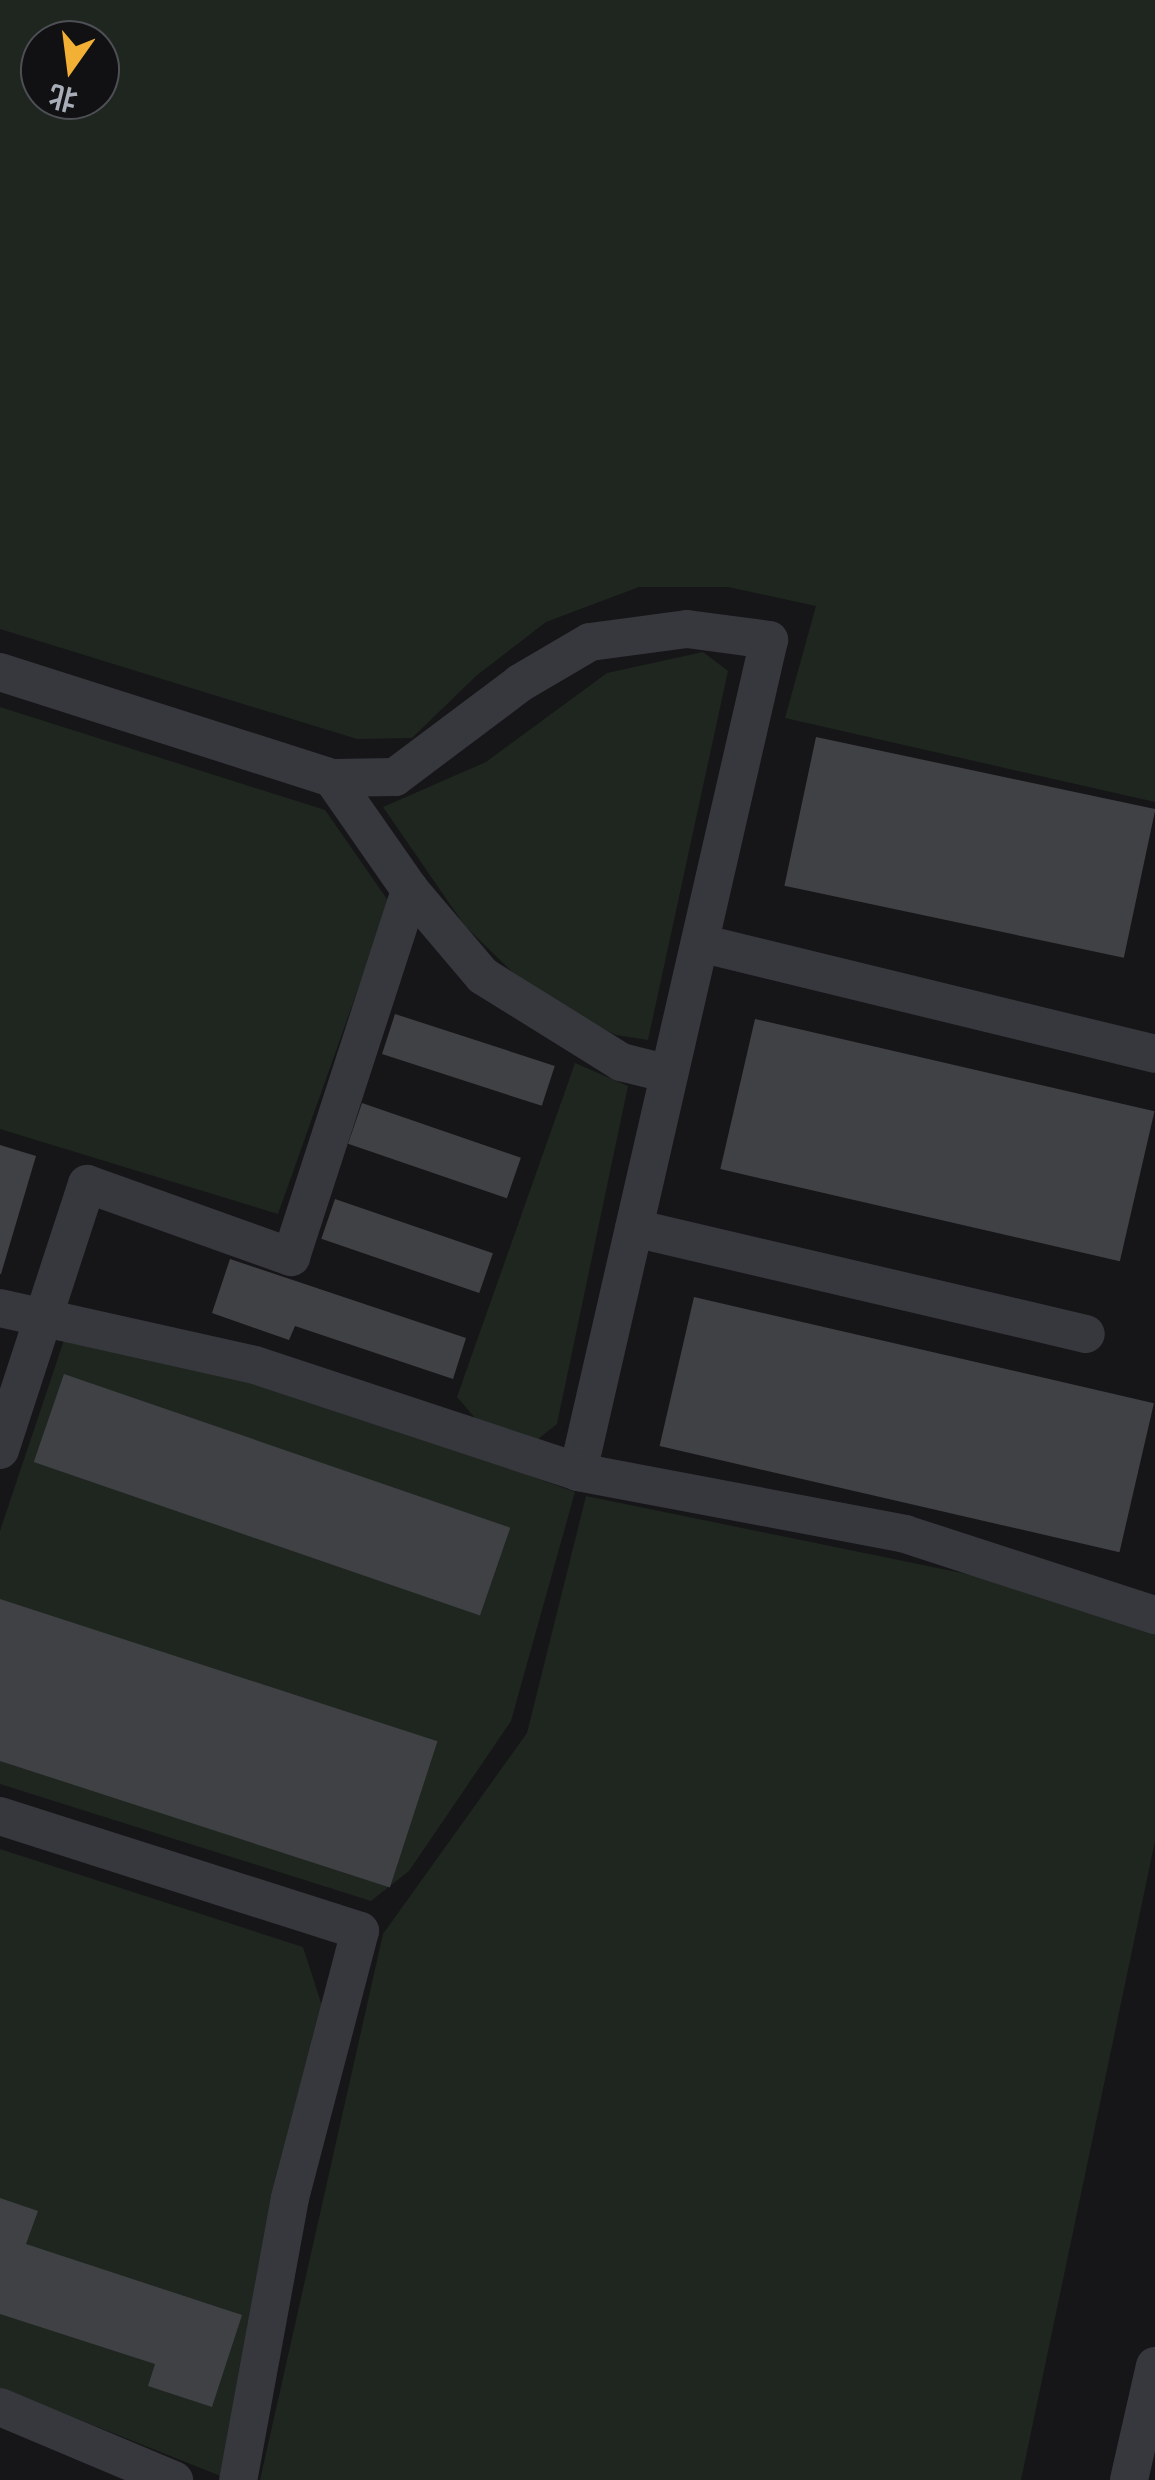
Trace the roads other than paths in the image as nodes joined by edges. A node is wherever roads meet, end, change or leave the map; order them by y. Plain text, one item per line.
1 (0, 672) edge
2 (332, 778) junction
3 (410, 890) junction
4 (700, 943) junction
5 (1155, 1054) edge
6 (670, 1074) junction
7 (634, 1228) junction
8 (0, 1308) edge
9 (43, 1320) junction
10 (1086, 1334) dead end
11 (0, 1450) edge
12 (578, 1472) junction
13 (1155, 1614) edge
14 (0, 1816) edge
15 (1155, 2366) edge
16 (0, 2407) edge
17 (174, 2480) edge
18 (238, 2480) edge
19 (1129, 2480) edge

1 - 2 street
2 - 3 street
2 - 4 street
3 - 6 street
3 - 9 street
4 - 5 street
4 - 6 street
6 - 7 street
7 - 10 street
7 - 12 street
8 - 9 street
9 - 11 street
9 - 12 street
12 - 13 street
14 - 18 street
15 - 19 street
16 - 17 street

